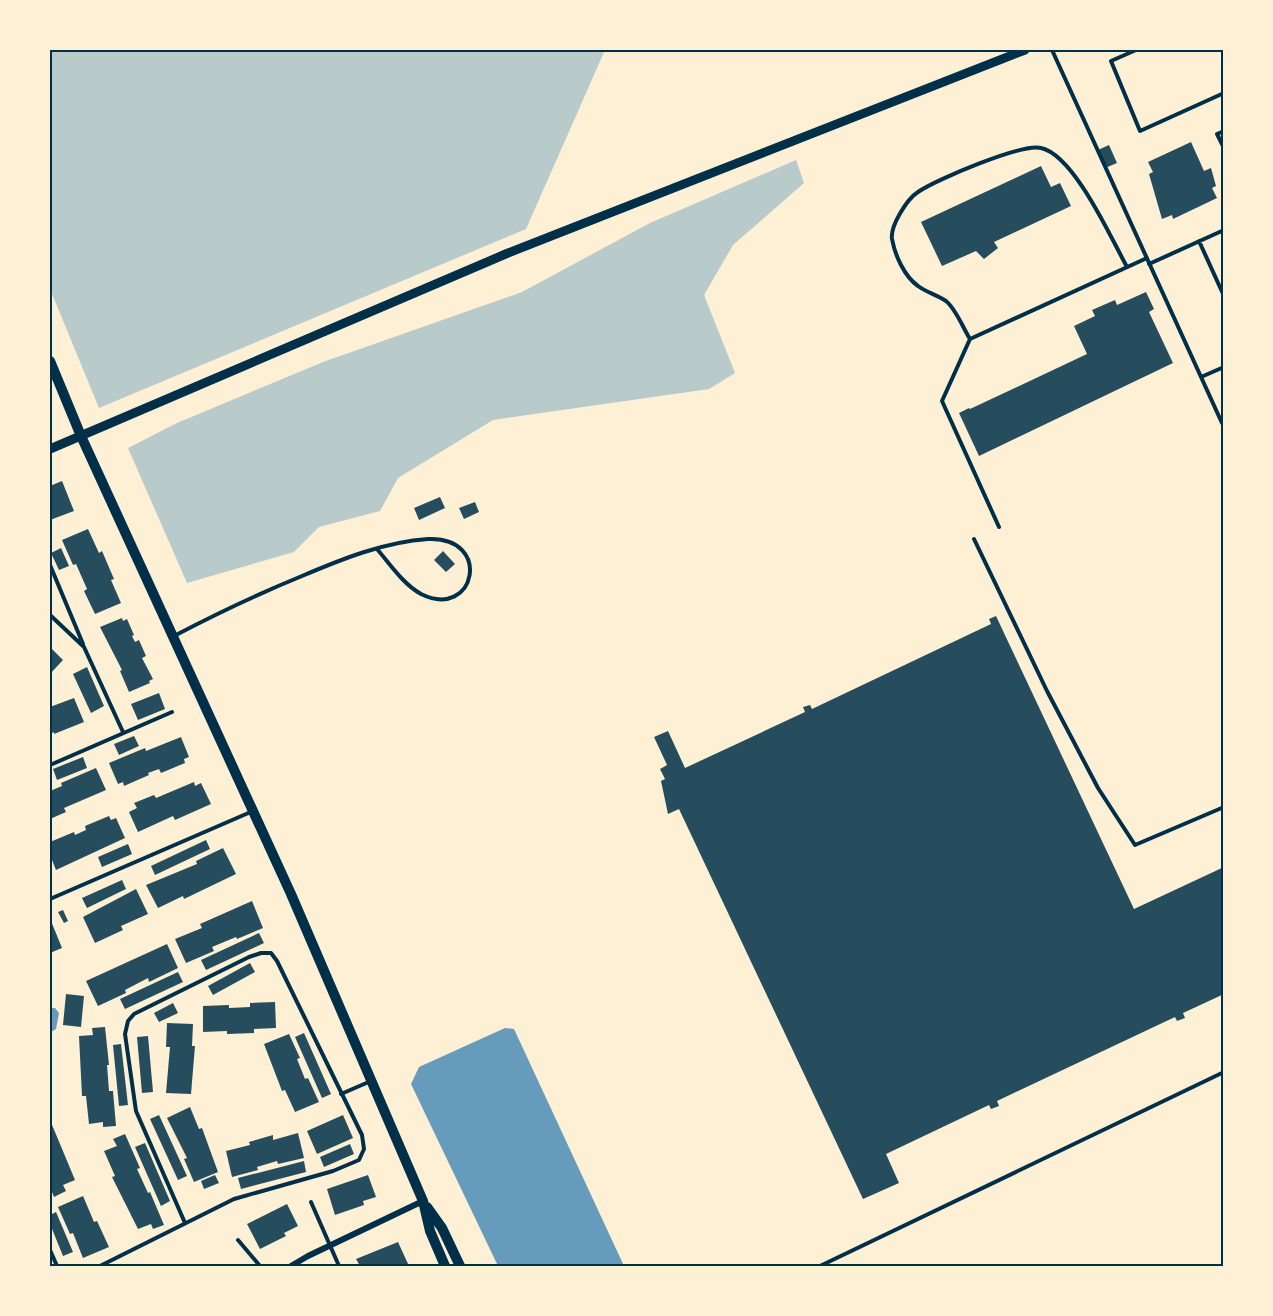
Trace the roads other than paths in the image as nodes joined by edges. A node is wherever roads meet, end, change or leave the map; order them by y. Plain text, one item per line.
1 (1025, 50) edge
2 (1052, 50) edge
3 (1136, 50) edge
4 (1224, 93) edge
5 (1224, 131) edge
6 (1224, 148) edge
7 (1224, 230) edge
8 (1199, 241) junction
9 (1147, 258) junction
10 (1149, 264) junction
11 (1126, 267) junction
12 (1224, 296) edge
13 (970, 339) junction
14 (50, 361) edge
15 (1224, 367) edge
16 (1201, 377) junction
17 (1222, 423) dead end
18 (81, 436) junction
19 (50, 449) edge
20 (999, 527) dead end
21 (974, 539) dead end
22 (376, 549) junction
23 (50, 565) edge
24 (50, 615) edge
25 (173, 636) junction
26 (84, 647) junction
27 (172, 712) dead end
28 (123, 732) junction
29 (50, 765) edge
30 (1224, 807) edge
31 (253, 811) junction
32 (50, 899) edge
33 (1224, 1072) edge
34 (371, 1080) junction
35 (341, 1094) junction
36 (311, 1202) dead end
37 (423, 1202) junction
38 (185, 1223) junction
39 (238, 1240) dead end
40 (330, 1245) junction
41 (50, 1250) edge
42 (57, 1266) edge
43 (100, 1266) edge
44 (260, 1266) edge
45 (291, 1266) edge
46 (339, 1266) edge
47 (445, 1266) edge
48 (460, 1266) edge
49 (820, 1266) edge

1 - 18 street
2 - 9 lane
3 - 4 lane
5 - 6 lane
7 - 8 lane
8 - 10 lane
8 - 12 lane
9 - 10 lane
9 - 11 lane
10 - 16 lane
11 - 13 lane
11 - 13 lane
13 - 20 lane
14 - 18 main road
15 - 16 lane
16 - 17 lane
18 - 19 street
18 - 25 main road
21 - 30 lane
22 - 22 lane
22 - 25 lane
23 - 26 lane
24 - 26 lane
25 - 31 main road
26 - 28 lane
27 - 28 lane
28 - 29 lane
31 - 32 lane
31 - 34 main road
33 - 49 lane
34 - 35 lane
34 - 37 main road
35 - 38 lane
35 - 38 lane
36 - 40 lane
37 - 40 street
37 - 47 main road
37 - 48 main road
38 - 43 lane
39 - 44 lane
40 - 45 street
40 - 46 lane
41 - 42 lane

